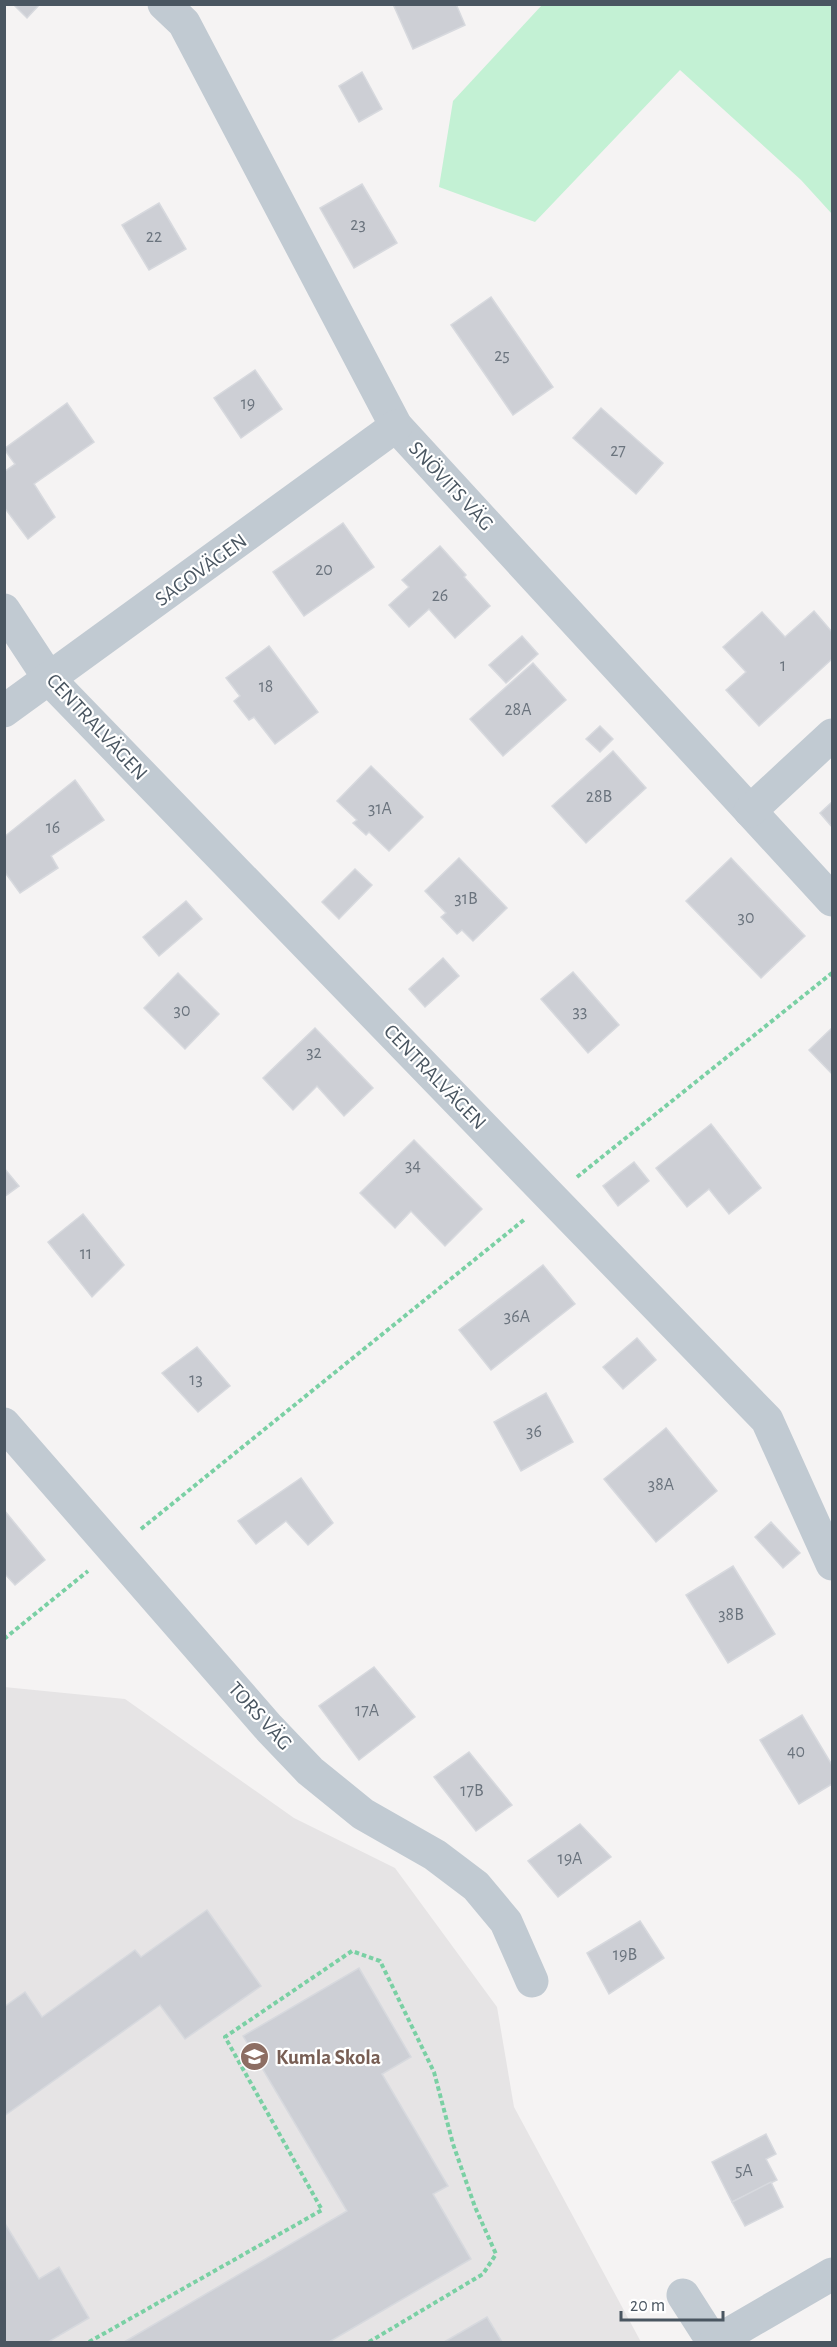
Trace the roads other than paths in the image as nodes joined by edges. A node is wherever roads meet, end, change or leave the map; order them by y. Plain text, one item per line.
1 (164, 4) edge
2 (396, 426) junction
3 (4, 610) edge
4 (50, 680) junction
5 (4, 711) edge
6 (832, 735) edge
7 (750, 811) junction
8 (832, 900) edge
9 (4, 1424) edge
10 (832, 1564) edge
11 (532, 1981) dead end
12 (832, 2274) edge
13 (682, 2295) dead end
14 (714, 2343) edge

1 - 2 street, SNÖVITS VÄG
2 - 4 street, SAGOVÄGEN
2 - 7 street, SNÖVITS VÄG
3 - 4 street, CENTRALVÄGEN
4 - 5 street, SAGOVÄGEN
4 - 10 street, CENTRALVÄGEN
6 - 7 street
7 - 8 street, SNÖVITS VÄG
9 - 11 street, TORS VÄG
12 - 14 street
13 - 14 street

